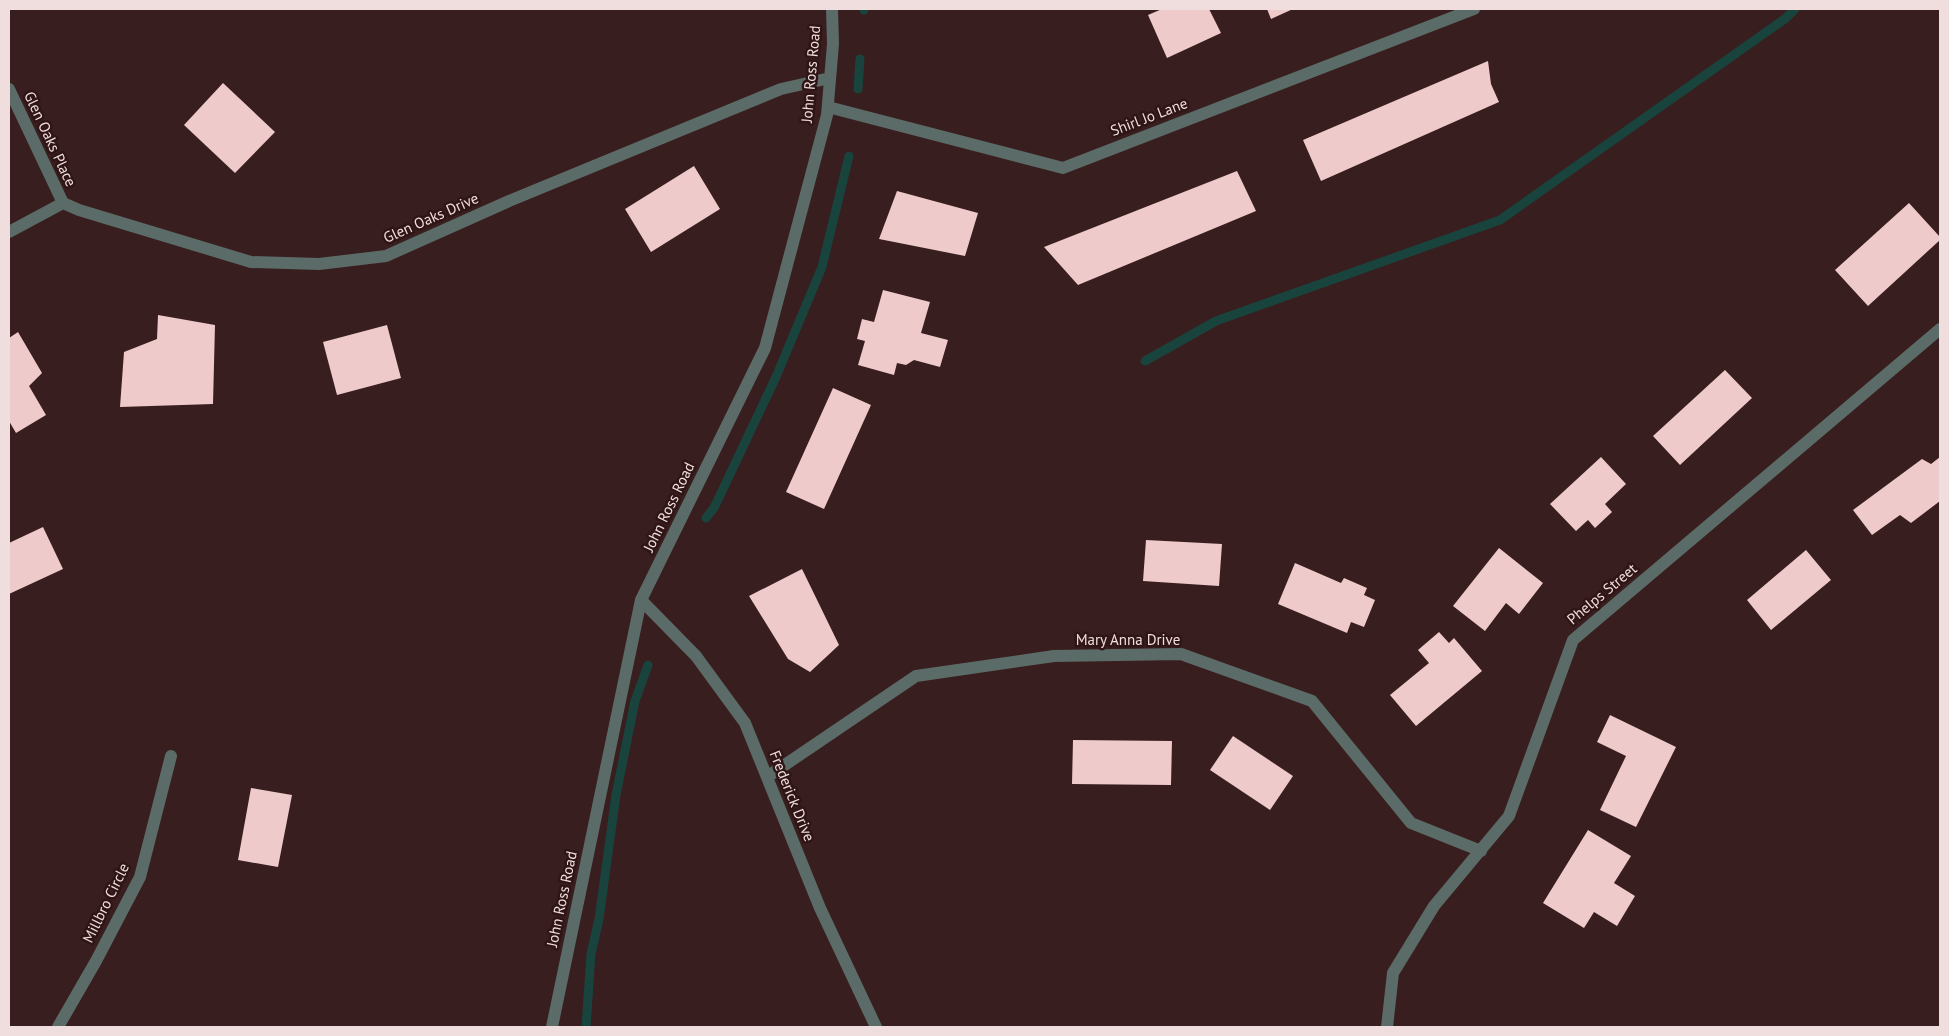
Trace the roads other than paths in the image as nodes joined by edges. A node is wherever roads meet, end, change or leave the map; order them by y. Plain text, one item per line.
1 (832, 9) edge
2 (1474, 9) edge
3 (830, 78) junction
4 (9, 88) edge
5 (828, 107) junction
6 (63, 203) junction
7 (9, 232) edge
8 (1940, 329) edge
9 (641, 600) junction
10 (171, 756) dead end
11 (767, 777) junction
12 (1481, 851) junction
13 (58, 1027) edge
14 (552, 1027) edge
15 (876, 1027) edge
16 (1387, 1027) edge

1 - 3 street, John Ross Road
2 - 5 street, Shirl Jo Lane
3 - 5 street, John Ross Road
3 - 6 street, Glen Oaks Drive
4 - 6 street, Glen Oaks Place
5 - 9 street, John Ross Road
6 - 7 street
8 - 12 street, Phelps Street
9 - 11 street, Frederick Drive
9 - 14 street, John Ross Road
10 - 13 street, Millbro Circle
11 - 12 street, Mary Anna Drive
11 - 15 street, Frederick Drive
12 - 16 street, Phelps Street

